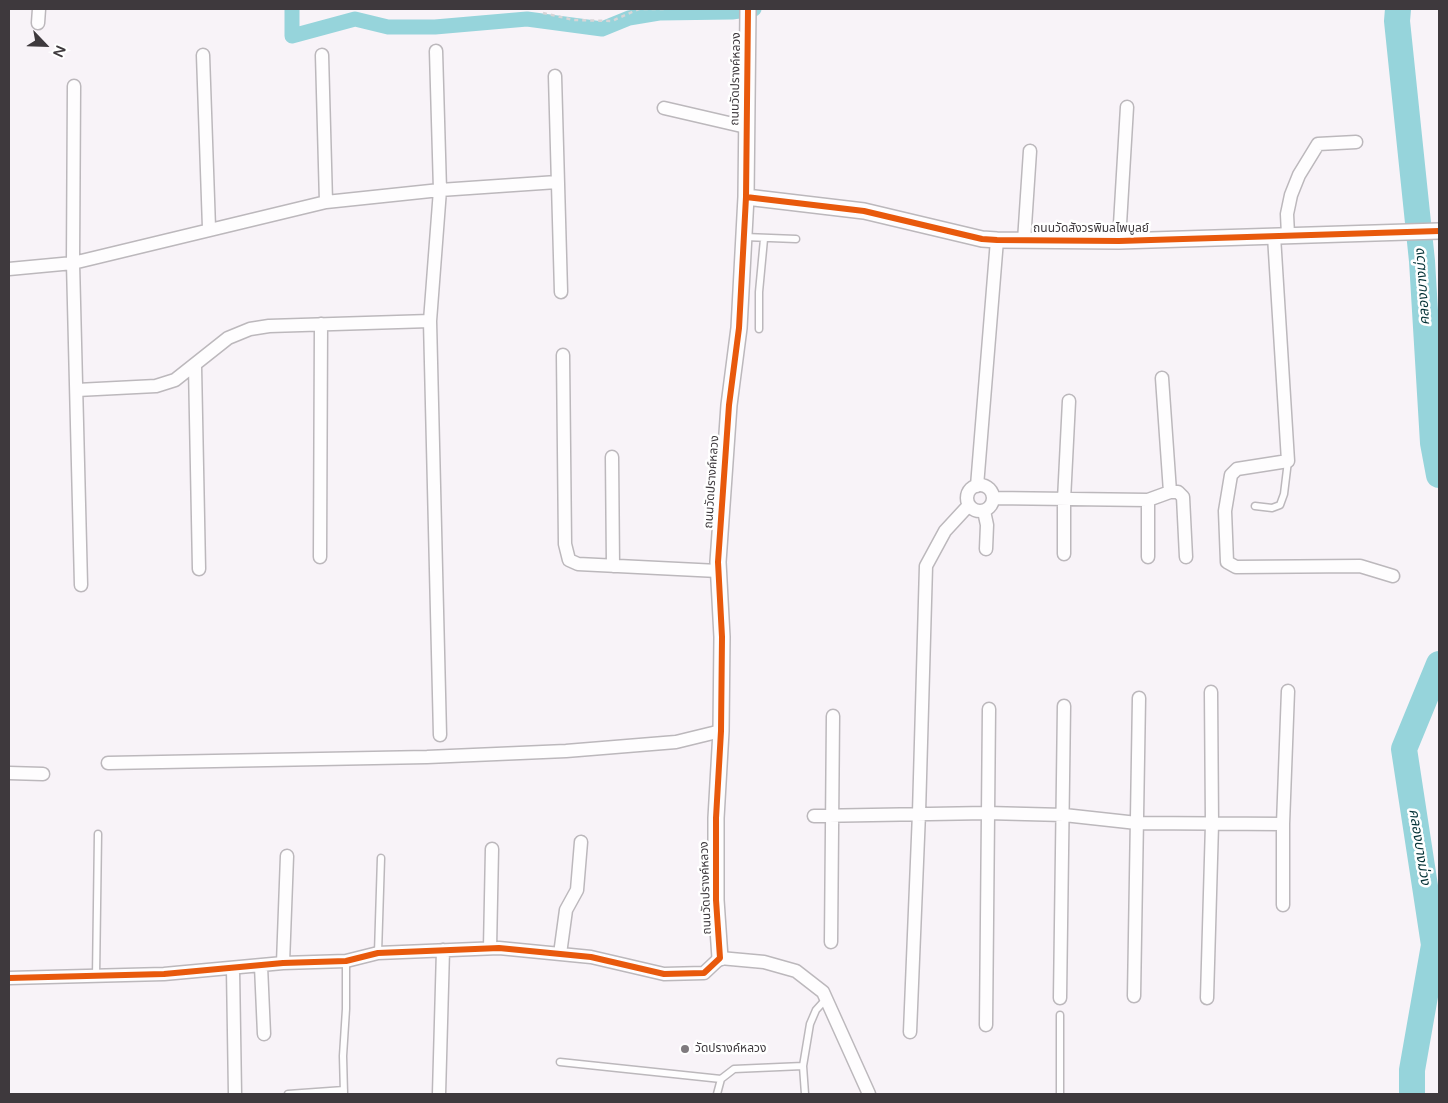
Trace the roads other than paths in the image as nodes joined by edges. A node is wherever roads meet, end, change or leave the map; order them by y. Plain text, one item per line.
1 (39, 9) edge
2 (748, 9) edge
3 (38, 23) dead end
4 (436, 51) dead end
5 (203, 55) dead end
6 (322, 55) dead end
7 (555, 76) dead end
8 (74, 86) dead end
9 (664, 108) dead end
10 (1127, 108) dead end
11 (746, 127) junction
12 (1356, 142) dead end
13 (1030, 151) dead end
14 (557, 182) junction
15 (440, 190) junction
16 (746, 197) junction
17 (326, 202) junction
18 (209, 228) junction
19 (1439, 231) edge
20 (1281, 236) junction
21 (744, 237) junction
22 (764, 239) junction
23 (796, 239) dead end
24 (997, 240) junction
25 (1024, 240) junction
26 (1119, 240) junction
27 (73, 263) junction
28 (9, 269) edge
29 (561, 292) dead end
30 (430, 321) junction
31 (321, 324) junction
32 (759, 329) dead end
33 (563, 355) dead end
34 (196, 366) junction
35 (1162, 378) dead end
36 (77, 390) junction
37 (1069, 401) dead end
38 (612, 458) dead end
39 (1288, 461) junction
40 (977, 486) junction
41 (1170, 492) junction
42 (993, 498) junction
43 (1064, 500) junction
44 (1148, 500) junction
45 (969, 505) junction
46 (1256, 506) dead end
47 (984, 511) junction
48 (986, 549) dead end
49 (1064, 554) dead end
50 (320, 557) dead end
51 (1148, 557) dead end
52 (1186, 557) dead end
53 (613, 566) junction
54 (199, 568) dead end
55 (718, 571) junction
56 (1393, 576) dead end
57 (81, 585) dead end
58 (1288, 691) dead end
59 (1211, 692) dead end
60 (1139, 698) dead end
61 (1064, 706) dead end
62 (989, 709) dead end
63 (833, 716) dead end
64 (722, 731) junction
65 (440, 735) dead end
66 (108, 763) dead end
67 (9, 773) edge
68 (43, 774) dead end
69 (919, 813) junction
70 (988, 813) junction
71 (1064, 815) junction
72 (814, 816) dead end
73 (832, 816) junction
74 (1136, 823) junction
75 (1212, 824) junction
76 (1283, 824) junction
77 (98, 834) dead end
78 (581, 842) dead end
79 (492, 850) dead end
80 (287, 856) dead end
81 (381, 858) dead end
82 (1283, 905) dead end
83 (831, 942) dead end
84 (490, 948) junction
85 (443, 950) junction
86 (378, 953) junction
87 (560, 954) junction
88 (720, 958) junction
89 (346, 961) junction
90 (282, 963) junction
91 (261, 966) junction
92 (232, 969) junction
93 (96, 977) junction
94 (9, 978) edge
95 (1134, 996) dead end
96 (1060, 998) dead end
97 (1207, 998) dead end
98 (826, 999) junction
99 (1060, 1016) dead end
100 (986, 1025) dead end
101 (910, 1032) dead end
102 (264, 1034) dead end
103 (560, 1062) dead end
104 (803, 1066) junction
105 (721, 1078) junction
106 (344, 1092) edge
107 (235, 1094) edge
108 (288, 1094) edge
109 (303, 1094) edge
110 (439, 1094) edge
111 (717, 1094) edge
112 (805, 1094) edge
113 (869, 1094) edge
114 (1060, 1094) edge

1 - 3 street
2 - 11 street, ถนนวัดปรางค์หลวง
4 - 15 street
5 - 18 street
6 - 17 street
7 - 14 street
8 - 27 street
9 - 11 street
10 - 26 street
11 - 16 street, ถนนวัดปรางค์หลวง
12 - 20 street
13 - 25 street
14 - 15 street
14 - 29 street
15 - 17 street
15 - 30 street
16 - 21 street, ถนนวัดปรางค์หลวง
16 - 24 street, ถนนวัดสังวรพิมลไพบูลย์
17 - 18 street
18 - 27 street
19 - 20 street, ถนนวัดสังวรพิมลไพบูลย์
20 - 26 street, ถนนวัดสังวรพิมลไพบูลย์
20 - 39 street
21 - 22 lane
21 - 55 street, ถนนวัดปรางค์หลวง
22 - 23 lane
22 - 32 lane
24 - 25 street, ถนนวัดสังวรพิมลไพบูลย์
24 - 40 street
25 - 26 street, ถนนวัดสังวรพิมลไพบูลย์
27 - 28 street
27 - 36 street
30 - 31 street
30 - 65 street
31 - 34 street
31 - 50 street
33 - 53 street
34 - 36 street
34 - 54 street
35 - 41 street
36 - 57 street
37 - 43 street
38 - 53 street
39 - 46 lane
39 - 56 street
40 - 42 street
40 - 45 street
41 - 44 street
41 - 52 street
42 - 43 street
42 - 47 street
43 - 44 street
43 - 49 street
44 - 51 street
45 - 47 street
45 - 69 street
47 - 48 street
53 - 55 street
55 - 64 street, ถนนวัดปรางค์หลวง
58 - 76 street
59 - 75 street
60 - 74 street
61 - 71 street
62 - 70 street
63 - 73 street
64 - 66 street
64 - 88 street, ถนนวัดปรางค์หลวง
67 - 68 street
69 - 70 street
69 - 73 street
69 - 101 street
70 - 71 street
70 - 100 street
71 - 74 street
71 - 96 street
72 - 73 street
73 - 83 street
74 - 75 street
74 - 95 street
75 - 76 street
75 - 97 street
76 - 82 street
77 - 93 lane
78 - 87 street
79 - 84 street
80 - 90 street
81 - 86 lane
84 - 85 street
84 - 87 street
85 - 86 street
85 - 110 street
86 - 89 street
87 - 88 street
88 - 98 street
89 - 90 street
89 - 106 lane
90 - 91 street
91 - 92 street
91 - 102 street
92 - 93 street
92 - 107 street
93 - 94 street
98 - 104 lane
98 - 113 street
99 - 114 lane
103 - 105 lane
104 - 105 lane
104 - 112 lane
105 - 111 lane
106 - 109 lane
108 - 109 lane

